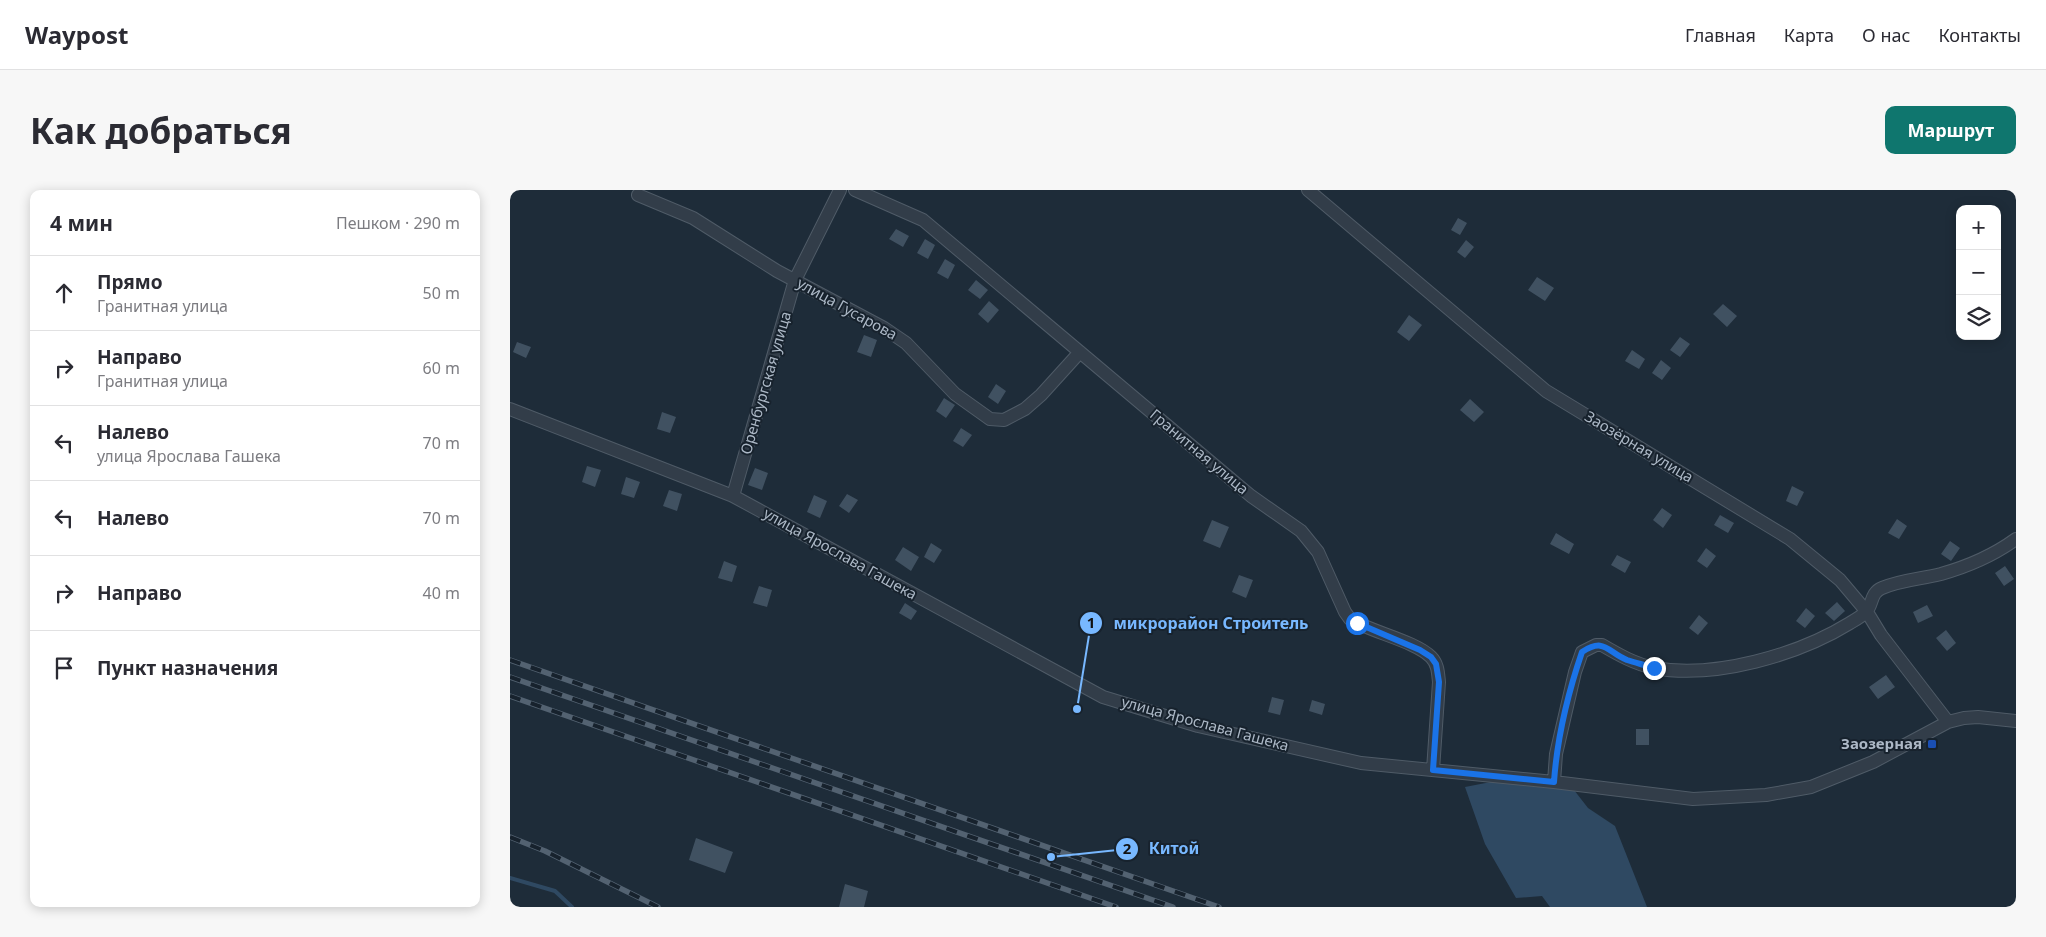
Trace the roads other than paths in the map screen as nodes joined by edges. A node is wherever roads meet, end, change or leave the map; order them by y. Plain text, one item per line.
1 (840, 190) edge
2 (855, 190) edge
3 (1308, 190) edge
4 (638, 195) dead end
5 (795, 280) junction
6 (1080, 352) junction
7 (510, 409) edge
8 (733, 496) junction
9 (2016, 539) edge
10 (1867, 612) junction
11 (2016, 721) edge
12 (1948, 722) junction
13 (1433, 770) junction
14 (1554, 782) junction

1 - 5 street, Оренбургская улица
2 - 6 street, Гранитная улица
3 - 10 street, Заозёрная улица
4 - 5 street, улица Гусарова
5 - 6 street, улица Гусарова
5 - 8 street, Оренбургская улица
6 - 13 street, Гранитная улица
7 - 8 street, улица Ярослава Гашека
8 - 13 street, улица Ярослава Гашека
9 - 10 street
10 - 12 street, Заозёрная улица
10 - 14 street
11 - 12 street, улица Ярослава Гашека
12 - 14 street, улица Ярослава Гашека
13 - 14 street, улица Ярослава Гашека

